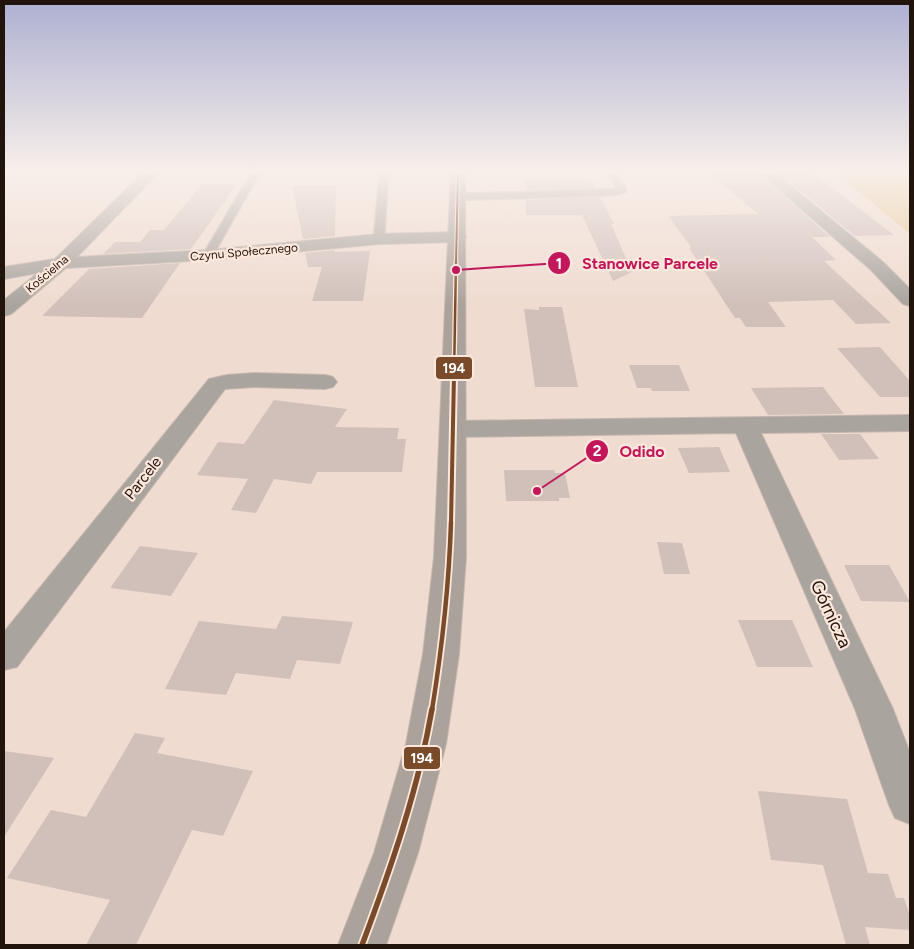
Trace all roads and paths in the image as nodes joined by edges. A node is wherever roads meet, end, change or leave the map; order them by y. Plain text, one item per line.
1 (108, 216) edge
2 (230, 216) edge
3 (381, 216) edge
4 (457, 216) edge
5 (818, 216) edge
6 (457, 237) junction
7 (379, 239) junction
8 (208, 255) junction
9 (61, 263) junction
10 (4, 273) edge
11 (910, 300) edge
12 (4, 310) edge
13 (325, 382) dead end
14 (910, 423) edge
15 (745, 425) junction
16 (454, 430) junction
17 (4, 657) edge
18 (910, 804) edge
19 (362, 945) edge

1 - 9 street, Kościelna
2 - 8 lane
3 - 7 lane
4 - 6 main road
5 - 11 street
6 - 7 street, Czynu Społecznego
6 - 16 main road
7 - 8 street, Czynu Społecznego
8 - 9 street, Czynu Społecznego
9 - 10 street, Czynu Społecznego
9 - 12 street, Kościelna
13 - 17 street, Parcele
14 - 15 street
15 - 16 street
15 - 18 street, Górnicza
16 - 19 main road

